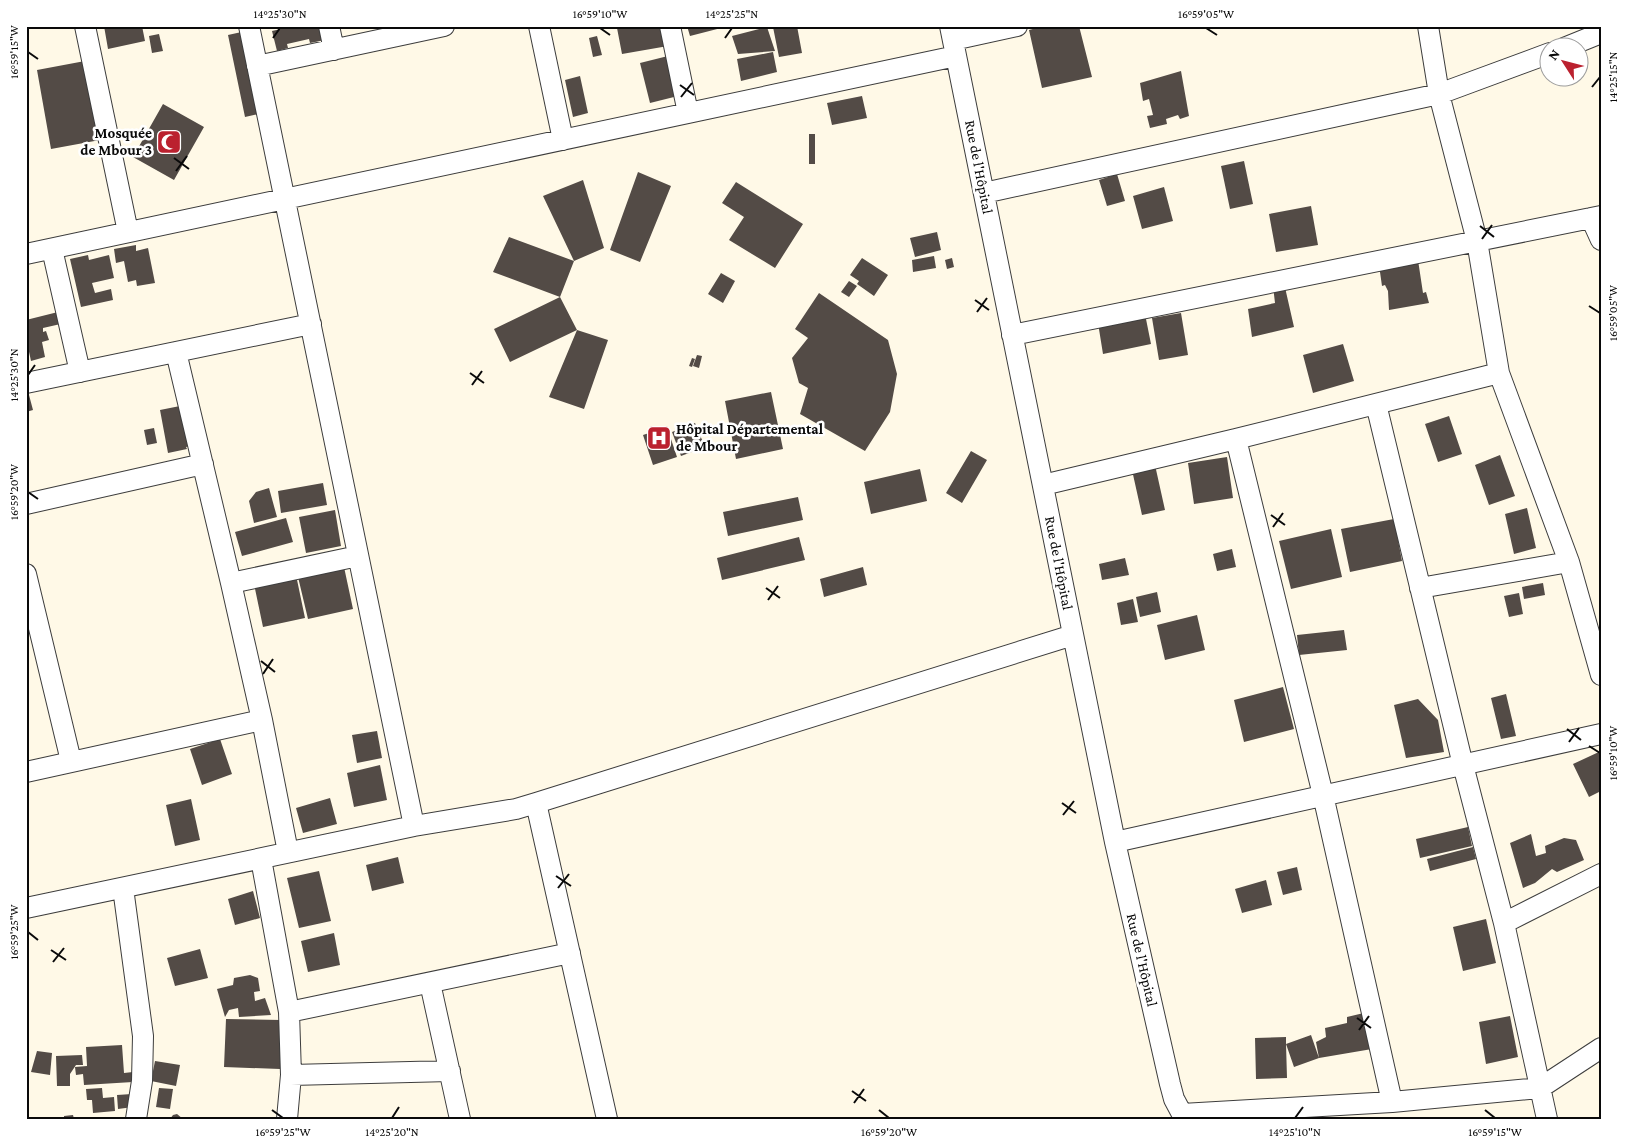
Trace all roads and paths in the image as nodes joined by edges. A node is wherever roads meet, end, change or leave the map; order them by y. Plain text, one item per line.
1 (85, 26) edge
2 (249, 26) edge
3 (329, 26) edge
4 (444, 26) edge
5 (539, 26) edge
6 (670, 26) edge
7 (1017, 26) edge
8 (1428, 26) edge
9 (953, 41) edge
10 (334, 50) junction
11 (1540, 57) edge
12 (257, 66) junction
13 (1439, 94) junction
14 (688, 113) junction
15 (563, 140) junction
16 (984, 193) junction
17 (285, 199) junction
18 (1596, 217) edge
19 (128, 232) junction
20 (1601, 240) edge
21 (1477, 242) junction
22 (52, 249) junction
23 (26, 254) edge
24 (311, 324) junction
25 (1012, 335) junction
26 (176, 352) junction
27 (80, 372) junction
28 (1499, 373) junction
29 (26, 384) edge
30 (1376, 404) junction
31 (1236, 440) junction
32 (203, 464) junction
33 (1043, 485) junction
34 (26, 504) edge
35 (358, 556) junction
36 (1570, 562) junction
37 (26, 574) edge
38 (231, 583) junction
39 (1420, 588) junction
40 (29, 599) edge
41 (1073, 634) junction
42 (1601, 675) edge
43 (262, 720) junction
44 (1601, 734) edge
45 (71, 761) junction
46 (1463, 764) junction
47 (26, 772) edge
48 (1323, 795) junction
49 (536, 803) junction
50 (414, 826) junction
51 (1115, 842) junction
52 (288, 852) junction
53 (261, 859) junction
54 (1601, 874) edge
55 (123, 888) junction
56 (26, 908) edge
57 (1504, 923) junction
58 (570, 953) junction
59 (430, 983) junction
60 (289, 1012) junction
61 (1601, 1048) edge
62 (450, 1071) junction
63 (291, 1075) junction
64 (1540, 1088) junction
65 (1392, 1102) junction
66 (1179, 1111) edge
67 (136, 1119) edge
68 (287, 1119) edge
69 (460, 1119) edge
70 (608, 1119) edge
71 (1547, 1119) edge

1 - 19 street
2 - 12 street
3 - 10 street
4 - 10 street
5 - 15 street
6 - 14 street
7 - 9 street
8 - 13 street
9 - 14 street
9 - 16 street, Rue de l'Hôpital
10 - 12 street
11 - 13 street
12 - 17 street
13 - 16 street
13 - 21 street
14 - 15 street
15 - 17 street
16 - 25 street, Rue de l'Hôpital
17 - 19 street
17 - 24 street
18 - 20 street
18 - 21 street
19 - 22 street
21 - 25 street
21 - 28 street
22 - 23 street
22 - 27 street
24 - 26 street
24 - 35 street
25 - 33 street, Rue de l'Hôpital
26 - 27 street
26 - 32 street
27 - 29 street
28 - 30 street
28 - 36 street
30 - 31 street
30 - 39 street
31 - 33 street
31 - 48 street
32 - 34 street
32 - 38 street
33 - 41 street, Rue de l'Hôpital
35 - 38 street
35 - 50 street
36 - 39 street
36 - 42 street
37 - 40 street
38 - 43 street
39 - 46 street
40 - 45 street
41 - 49 street
41 - 51 street, Rue de l'Hôpital
43 - 45 street
43 - 52 street
44 - 46 street
45 - 47 street
46 - 48 street
46 - 57 street
48 - 51 street
48 - 65 street
49 - 50 street
49 - 58 street
50 - 52 street
51 - 66 street, Rue de l'Hôpital
52 - 53 street
53 - 55 street
53 - 60 street
54 - 57 street
55 - 56 street
55 - 67 street
57 - 64 street
58 - 59 street
58 - 70 street
59 - 60 street
59 - 62 street
60 - 63 street
61 - 64 street
62 - 63 street
62 - 69 street
63 - 68 street
64 - 65 street
64 - 71 street
65 - 66 street

